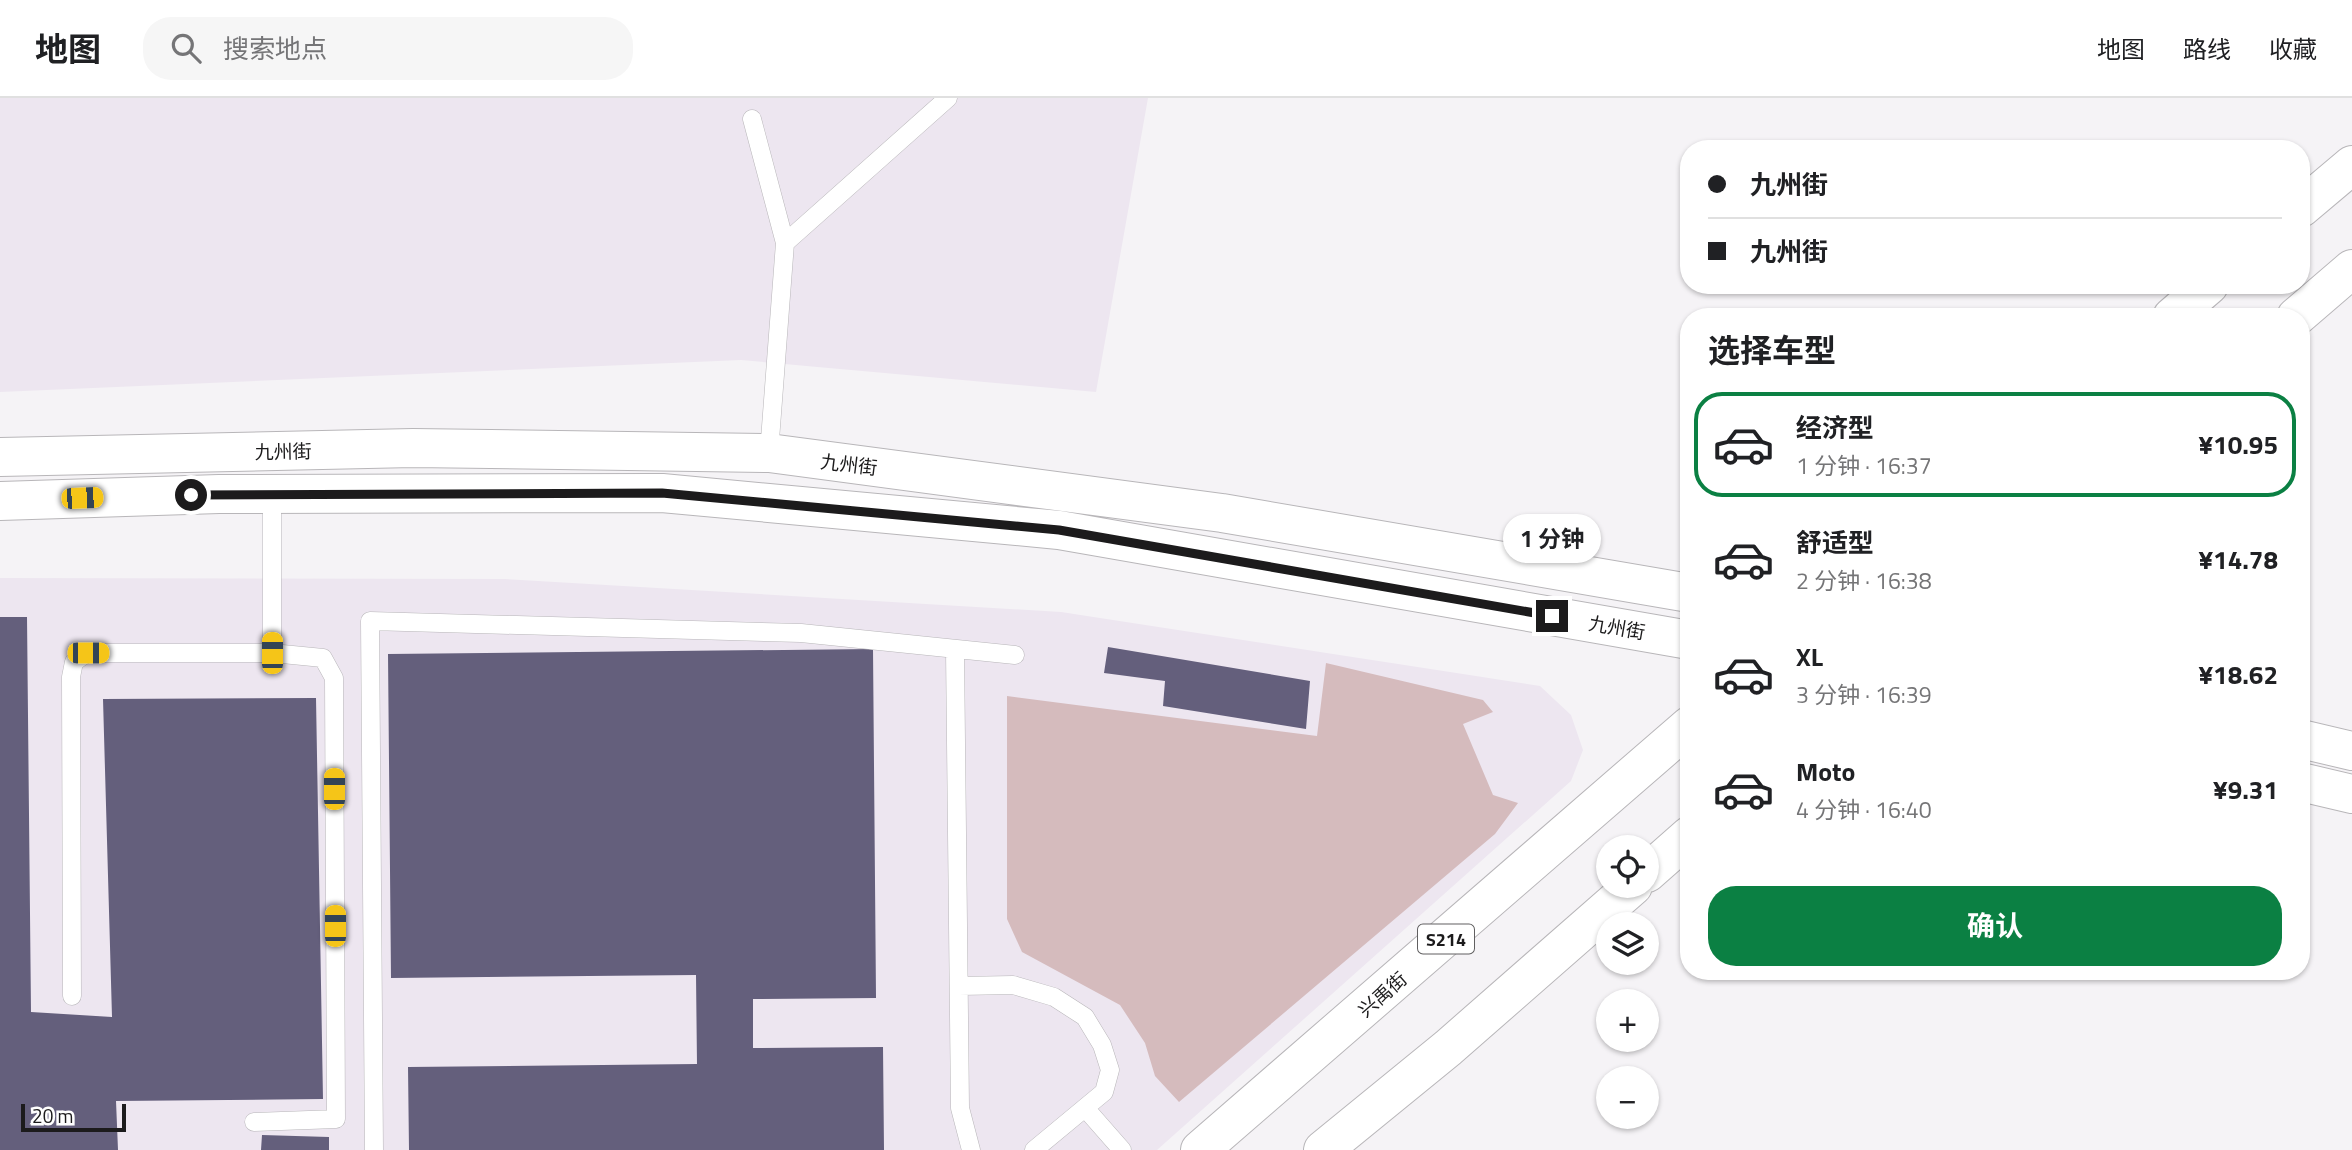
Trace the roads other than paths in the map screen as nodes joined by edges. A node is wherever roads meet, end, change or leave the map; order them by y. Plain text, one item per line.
1 (948, 98) edge
2 (752, 119) dead end
3 (2352, 165) edge
4 (2310, 200) edge
5 (785, 243) junction
6 (2352, 269) edge
7 (2199, 294) edge
8 (2182, 308) edge
9 (2306, 308) edge
10 (769, 453) junction
11 (0, 457) edge
12 (272, 494) junction
13 (0, 501) edge
14 (1680, 591) edge
15 (1680, 638) edge
16 (955, 650) junction
17 (272, 653) junction
18 (1016, 655) dead end
19 (1680, 734) edge
20 (2310, 741) edge
21 (2352, 751) edge
22 (2310, 784) edge
23 (2352, 794) edge
24 (1680, 844) edge
25 (1659, 862) edge
26 (1619, 898) edge
27 (959, 986) junction
28 (72, 996) dead end
29 (1086, 1109) junction
30 (254, 1122) dead end
31 (374, 1150) edge
32 (971, 1150) edge
33 (1034, 1150) edge
34 (1122, 1150) edge
35 (1200, 1150) edge
36 (1323, 1150) edge

1 - 5 lane
2 - 5 lane
3 - 4 main road
5 - 10 lane
6 - 9 main road
7 - 8 main road
10 - 11 main road, 九州街
10 - 14 main road, 九州街
12 - 13 main road, 九州街
12 - 15 main road, 九州街
12 - 17 lane
16 - 18 lane
16 - 27 lane
16 - 31 lane
17 - 28 lane
17 - 30 lane
19 - 35 main road, 兴禹街 / S214
20 - 21 main road
22 - 23 main road
24 - 25 main road
26 - 36 main road
27 - 29 lane
27 - 32 lane
29 - 33 lane
29 - 34 lane

